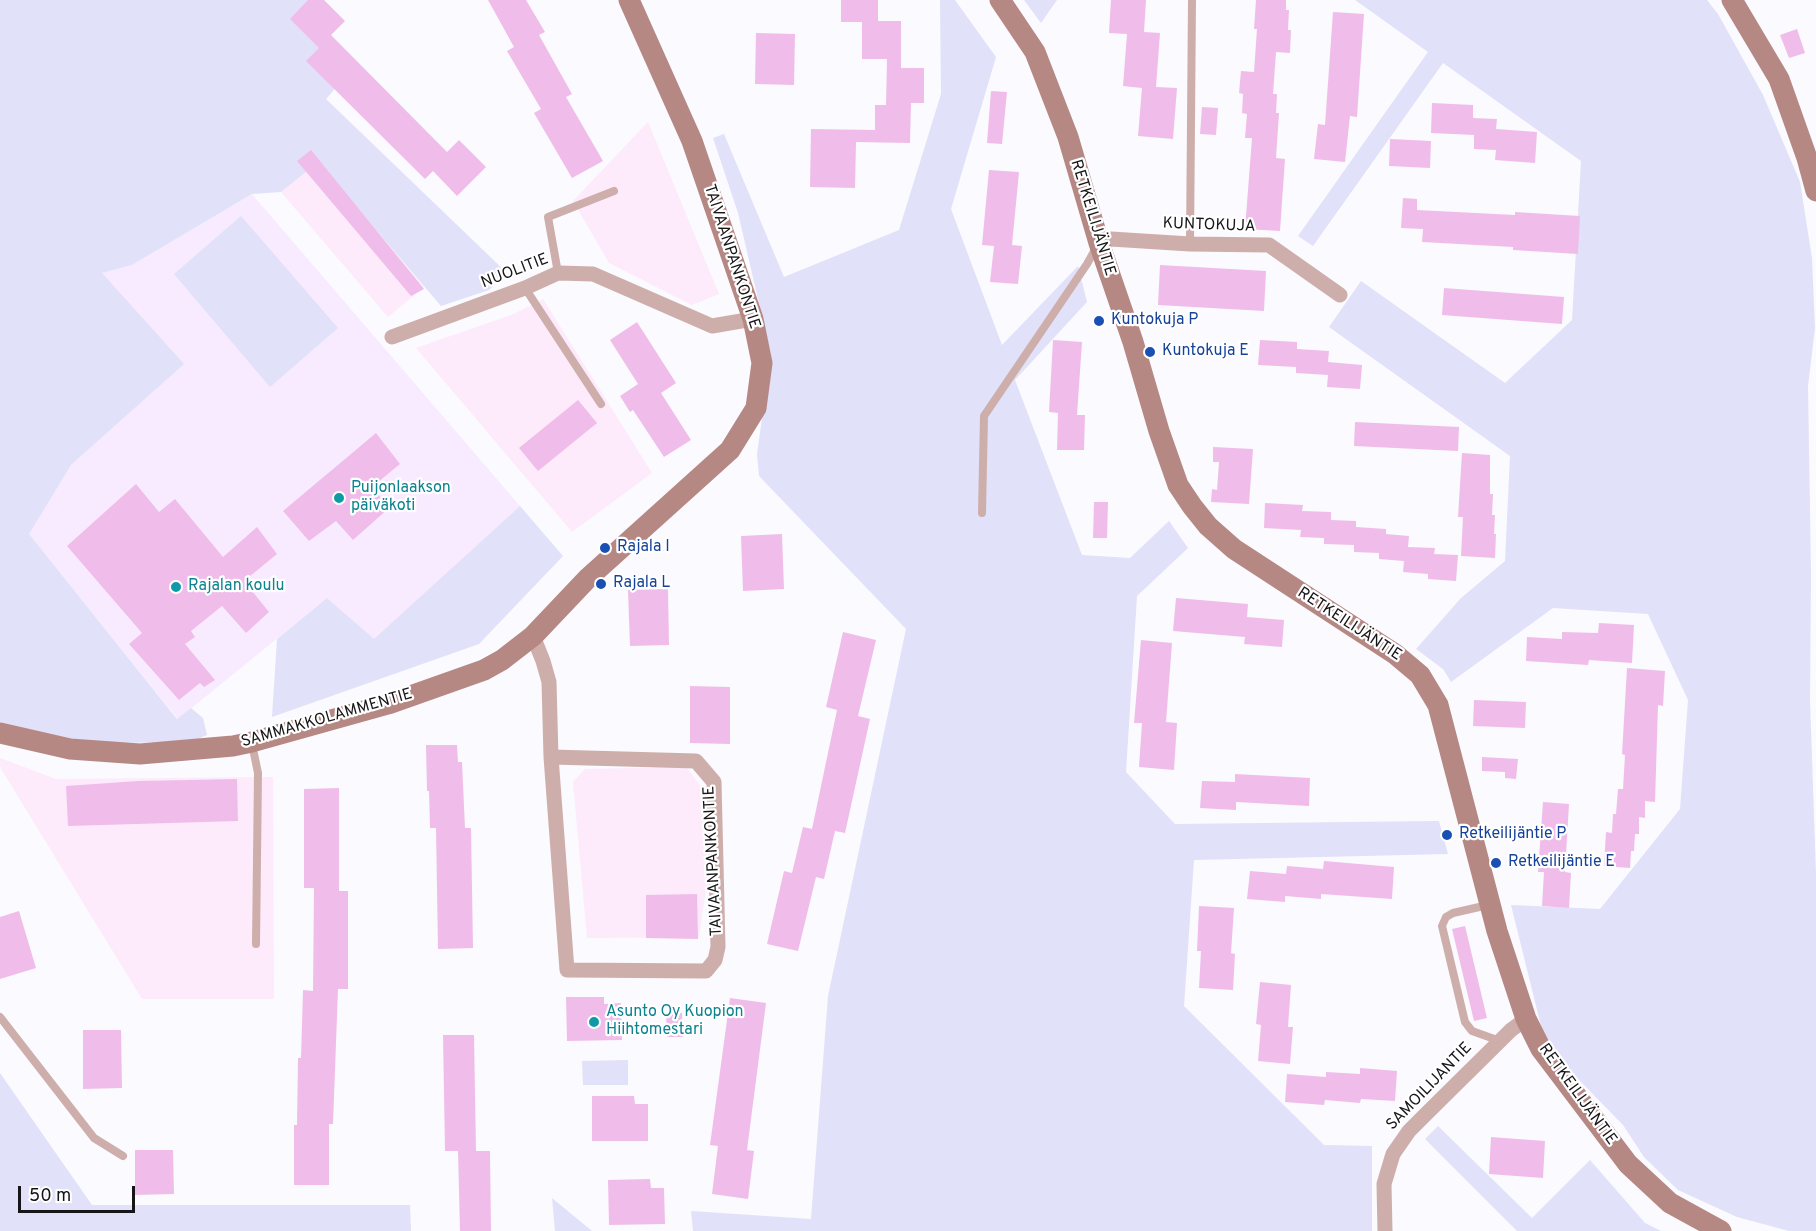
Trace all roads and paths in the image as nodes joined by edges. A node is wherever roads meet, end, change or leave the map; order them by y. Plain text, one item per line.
1 (629, 0) edge
2 (1000, 0) edge
3 (1192, 0) edge
4 (1732, 0) edge
5 (1816, 190) edge
6 (614, 191) dead end
7 (1099, 243) junction
8 (1190, 244) junction
9 (558, 273) junction
10 (525, 288) junction
11 (1340, 295) dead end
12 (753, 319) junction
13 (392, 337) dead end
14 (601, 405) dead end
15 (982, 513) dead end
16 (533, 636) junction
17 (0, 733) edge
18 (252, 742) junction
19 (551, 757) junction
20 (1490, 904) junction
21 (256, 944) dead end
22 (0, 1017) edge
23 (1526, 1019) junction
24 (1500, 1041) junction
25 (123, 1156) dead end
26 (1385, 1231) edge
27 (1721, 1231) edge

1 - 12 street, TAIVAANPANKONTIE
2 - 7 street, RETKEILIJÄNTIE
3 - 8 lane
4 - 5 street
6 - 9 lane
7 - 8 street, KUNTOKUJA
7 - 15 lane
7 - 20 street, RETKEILIJÄNTIE
8 - 11 street, KUNTOKUJA
9 - 10 street, NUOLITIE
9 - 12 street, NUOLITIE
10 - 13 street, NUOLITIE
10 - 14 lane
12 - 16 street, TAIVAANPANKONTIE
16 - 18 street, SAMMAKKOLAMMENTIE
16 - 19 street, TAIVAANPANKONTIE
17 - 18 street, SAMMAKKOLAMMENTIE
18 - 21 lane
19 - 19 street, TAIVAANPANKONTIE
20 - 23 street, RETKEILIJÄNTIE
20 - 24 lane
22 - 25 lane
23 - 24 street, SAMOILIJANTIE
23 - 27 street, RETKEILIJÄNTIE
24 - 26 street, SAMOILIJANTIE

